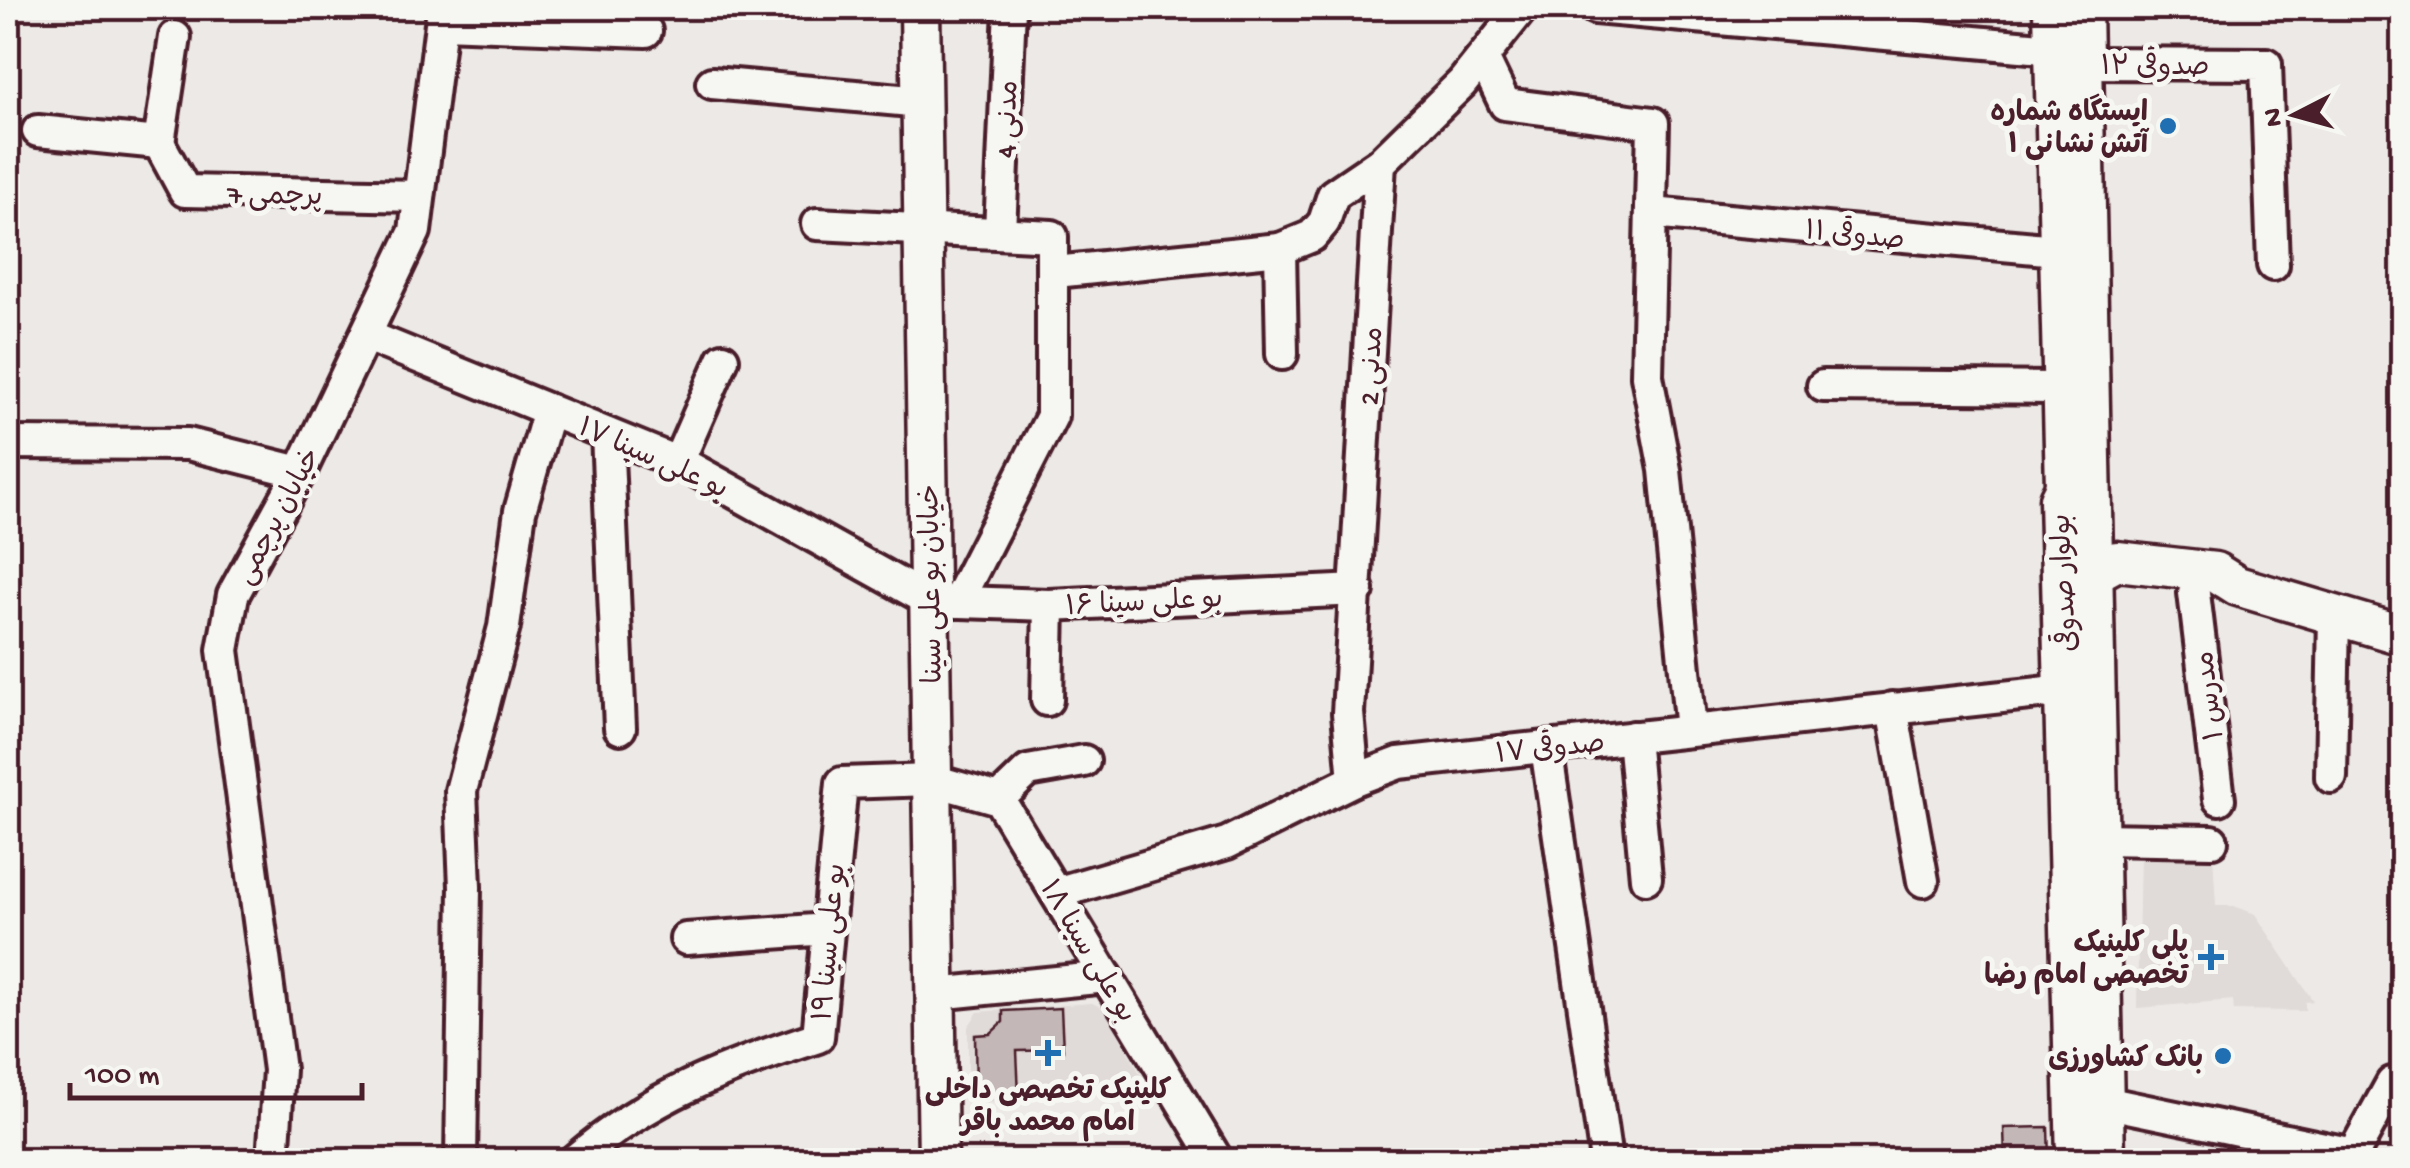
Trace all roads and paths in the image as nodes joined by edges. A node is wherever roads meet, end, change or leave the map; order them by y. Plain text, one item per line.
1 (920, 8) edge
2 (1010, 8) edge
3 (1522, 8) edge
4 (1595, 8) edge
5 (2052, 8) edge
6 (2082, 8) edge
7 (442, 15) edge
8 (1827, 18) edge
9 (646, 31) dead end
10 (175, 38) dead end
11 (1483, 58) junction
12 (2072, 64) junction
13 (712, 83) dead end
14 (922, 102) junction
15 (38, 131) dead end
16 (2070, 143) junction
17 (159, 144) junction
18 (1380, 163) junction
19 (419, 196) junction
20 (1652, 213) junction
21 (817, 224) dead end
22 (924, 228) junction
23 (1000, 231) junction
24 (1280, 249) junction
25 (2057, 250) junction
26 (2273, 264) dead end
27 (1055, 272) junction
28 (366, 336) junction
29 (1282, 354) dead end
30 (722, 359) dead end
31 (1823, 386) dead end
32 (2060, 388) junction
33 (549, 410) junction
34 (608, 434) junction
35 (8, 444) edge
36 (678, 462) junction
37 (300, 472) junction
38 (2065, 487) junction
39 (2105, 567) junction
40 (2236, 586) junction
41 (1358, 590) junction
42 (2194, 593) junction
43 (944, 601) junction
44 (1050, 605) junction
45 (2334, 615) junction
46 (2066, 636) junction
47 (2402, 636) edge
48 (2066, 690) junction
49 (1047, 700) dead end
50 (1892, 708) junction
51 (620, 728) dead end
52 (1691, 730) junction
53 (1634, 737) junction
54 (1546, 746) junction
55 (1084, 761) dead end
56 (2331, 777) dead end
57 (932, 780) junction
58 (1354, 780) junction
59 (1000, 799) junction
60 (2220, 799) dead end
61 (2099, 839) junction
62 (2212, 841) dead end
63 (1646, 878) dead end
64 (1923, 881) dead end
65 (1056, 893) junction
66 (828, 929) junction
67 (686, 939) dead end
68 (1106, 977) junction
69 (936, 994) junction
70 (2402, 1088) edge
71 (2104, 1102) junction
72 (273, 1160) edge
73 (461, 1160) edge
74 (575, 1160) edge
75 (938, 1160) edge
76 (1216, 1160) edge
77 (1606, 1160) edge
78 (2076, 1160) edge
79 (2105, 1160) edge

1 - 14 main road, خیابان بو علی سینا
2 - 23 street, مدنی 4
3 - 11 street
4 - 8 street, صدوقی ۱۲
5 - 12 main road, بولوار صدوقی
6 - 12 main road, بولوار صدوقی
7 - 9 street
7 - 19 street, خیابان پرچمی
8 - 12 street, صدوقی ۱۲
10 - 17 street
11 - 18 street
11 - 20 street
12 - 16 main road, بولوار صدوقی
12 - 26 street, صدوقی ۱۲
13 - 14 street
14 - 22 main road, خیابان بو علی سینا
15 - 17 street
16 - 25 main road, بولوار صدوقی
16 - 39 main road, بولوار صدوقی
17 - 19 street, پرچمی 7
18 - 24 street
18 - 41 street, مدنی 2
19 - 28 street, خیابان پرچمی
20 - 25 street, صدوقی ۱۱
20 - 52 street
21 - 22 street
22 - 23 street
22 - 43 main road, خیابان بو علی سینا
23 - 27 street
24 - 27 street
24 - 29 street
25 - 32 main road, بولوار صدوقی
27 - 43 street
28 - 33 street, بو علی سینا ۱۷
28 - 37 street, خیابان پرچمی
30 - 36 street
31 - 32 street
32 - 38 main road, بولوار صدوقی
33 - 34 street, بو علی سینا ۱۷
33 - 73 street
34 - 36 street, بو علی سینا ۱۷
34 - 51 street
35 - 37 street
36 - 43 street, بو علی سینا ۱۷
37 - 72 street, خیابان پرچمی
38 - 39 main road
38 - 46 main road, بولوار صدوقی
39 - 40 main road
39 - 42 main road
39 - 46 main road
39 - 61 main road, بولوار صدوقی
40 - 42 main road
40 - 45 main road
41 - 44 street, بو علی سینا ۱۶
41 - 58 street, مدنی 2
42 - 60 street, مدرس ۱
43 - 44 street, بو علی سینا ۱۶
43 - 57 main road, خیابان بو علی سینا
44 - 49 street
45 - 47 main road
45 - 56 street
46 - 48 main road, بولوار صدوقی
48 - 50 street, صدوقی ۱۷
48 - 78 main road, بولوار صدوقی
50 - 52 street, صدوقی ۱۷
50 - 64 street
52 - 53 street, صدوقی ۱۷
53 - 54 street, صدوقی ۱۷
53 - 63 street
54 - 58 street, صدوقی ۱۷
54 - 77 street
55 - 59 street
57 - 59 street
57 - 66 street, بو علی سینا ۱۹
57 - 69 main road, خیابان بو علی سینا
58 - 65 street, صدوقی ۱۷
59 - 65 street, بو علی سینا ۱۸
61 - 62 street
61 - 71 main road, بولوار صدوقی
65 - 68 street, بو علی سینا ۱۸
66 - 67 street
66 - 74 street, بو علی سینا ۱۹
68 - 69 street
68 - 76 street, بو علی سینا ۱۸
69 - 75 main road, خیابان بو علی سینا
70 - 71 street
71 - 79 main road, بولوار صدوقی

